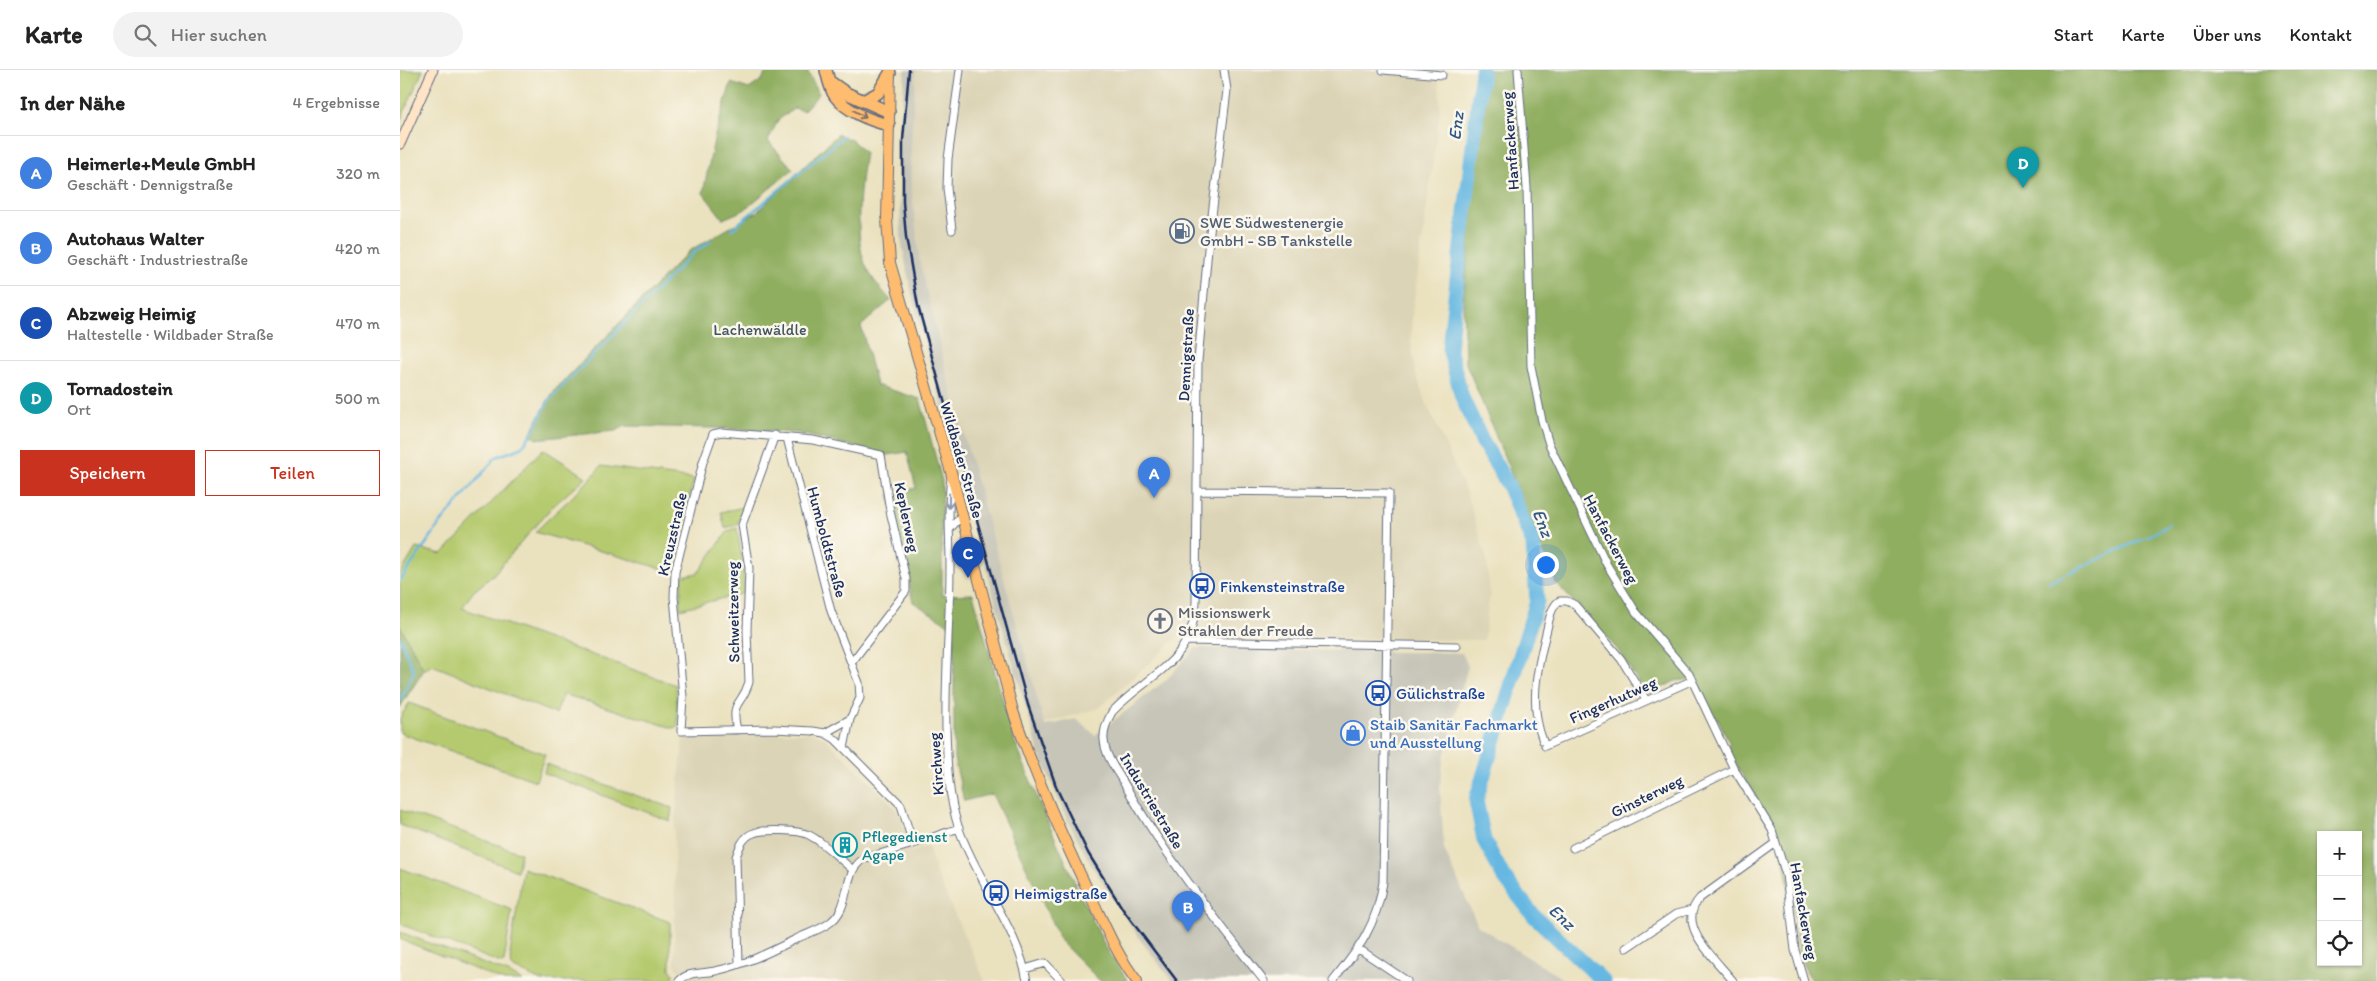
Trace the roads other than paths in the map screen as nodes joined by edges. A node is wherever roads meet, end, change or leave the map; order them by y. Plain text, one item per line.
1 (433, 70) edge
2 (960, 70) edge
3 (1224, 70) edge
4 (1383, 70) edge
5 (1518, 70) edge
6 (890, 72) edge
7 (827, 75) edge
8 (1442, 75) dead end
9 (863, 101) junction
10 (889, 112) junction
11 (889, 126) junction
12 (400, 144) edge
13 (952, 230) dead end
14 (775, 435) junction
15 (787, 438) junction
16 (952, 472) junction
17 (1197, 491) junction
18 (963, 518) junction
19 (950, 529) junction
20 (1188, 641) junction
21 (1386, 645) junction
22 (1457, 646) dead end
23 (852, 662) junction
24 (1693, 680) junction
25 (1646, 700) junction
26 (850, 719) junction
27 (737, 730) junction
28 (825, 733) junction
29 (844, 748) junction
30 (1734, 769) junction
31 (959, 828) junction
32 (1776, 843) junction
33 (913, 844) junction
34 (1573, 848) dead end
35 (852, 869) junction
36 (1692, 910) junction
37 (1626, 948) dead end
38 (1359, 949) junction
39 (739, 964) junction
40 (1025, 970) junction
41 (679, 980) edge
42 (1027, 981) edge
43 (1062, 981) edge
44 (1136, 981) edge
45 (1264, 981) edge
46 (1333, 981) edge
47 (1407, 981) edge
48 (1733, 981) edge
49 (1804, 981) edge

1 - 12 main road
2 - 13 street
3 - 17 street, Dennigstraße
4 - 8 street
5 - 24 street, Hanfackerweg
6 - 9 highway
6 - 10 main road, Wildbader Straße
7 - 9 highway
7 -> 11 highway
9 - 10 highway
10 - 11 main road, Wildbader Straße
11 - 16 main road, Wildbader Straße
14 - 15 street
14 - 27 street, Schweitzerweg
14 - 27 street, Kreuzstraße
15 - 23 street, Humboldtstraße
15 - 23 street, Keplerweg
16 - 18 main road, Wildbader Straße
16 -> 19 street, Kirchweg
17 - 20 street, Dennigstraße
17 - 21 street
18 - 19 street
18 - 44 main road, Wildbader Straße
19 - 31 street, Kirchweg
20 - 21 street
20 - 45 street, Industriestraße
21 - 22 street
21 - 38 street
23 - 26 street, Humboldtstraße
24 - 25 street, Fingerhutweg
24 - 30 street, Hanfackerweg
25 - 25 street, Fingerhutweg
26 - 28 street
26 - 29 street, Humboldtstraße
27 - 28 street
28 - 29 street
29 - 33 street
30 - 32 street, Hanfackerweg
30 - 34 street, Ginsterweg
31 - 33 street
31 - 40 street, Kirchweg
32 - 36 street
32 - 49 street, Hanfackerweg
33 - 35 street
35 - 39 street
35 - 39 street
36 - 37 street
36 - 48 street
38 - 46 street
38 - 47 street
39 - 41 street
40 - 42 street, Kirchweg
40 - 43 street

